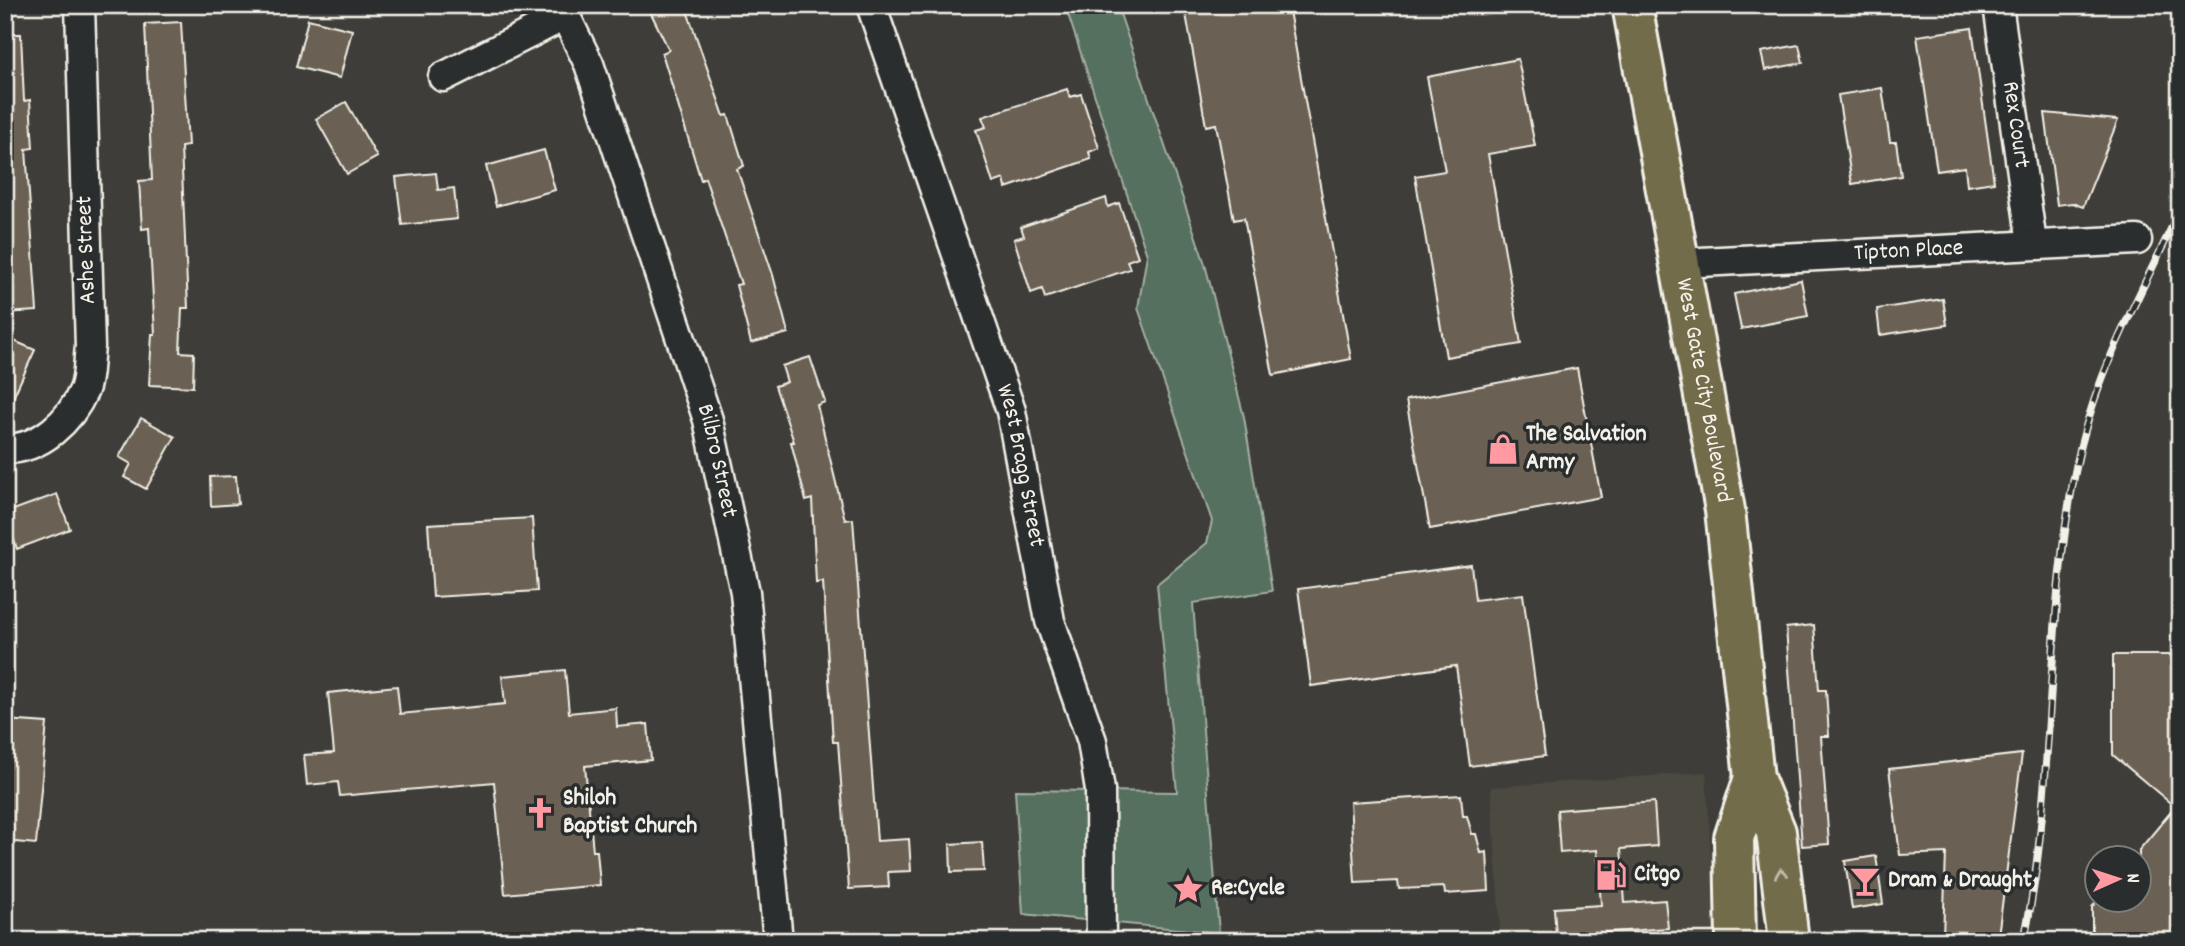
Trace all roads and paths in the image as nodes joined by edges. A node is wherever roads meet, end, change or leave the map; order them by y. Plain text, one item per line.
1 (80, 5) edge
2 (871, 5) edge
3 (1632, 5) edge
4 (1998, 5) edge
5 (563, 10) edge
6 (443, 77) dead end
7 (2137, 240) dead end
8 (2032, 243) junction
9 (1681, 263) junction
10 (5, 449) edge
11 (1754, 778) junction
12 (778, 941) edge
13 (1101, 941) edge
14 (1736, 941) edge
15 (1789, 941) edge

1 - 10 street, Ashe Street
2 - 13 street, West Bragg Street
3 - 9 main road, West Gate City Boulevard
4 - 8 street, Rex Court
5 - 6 street
5 - 12 street, Bilbro Street
7 - 8 street, Tipton Place
8 - 9 street, Tipton Place
9 - 11 main road, West Gate City Boulevard
11 - 14 main road, West Gate City Boulevard
15 -> 11 main road, West Gate City Boulevard

